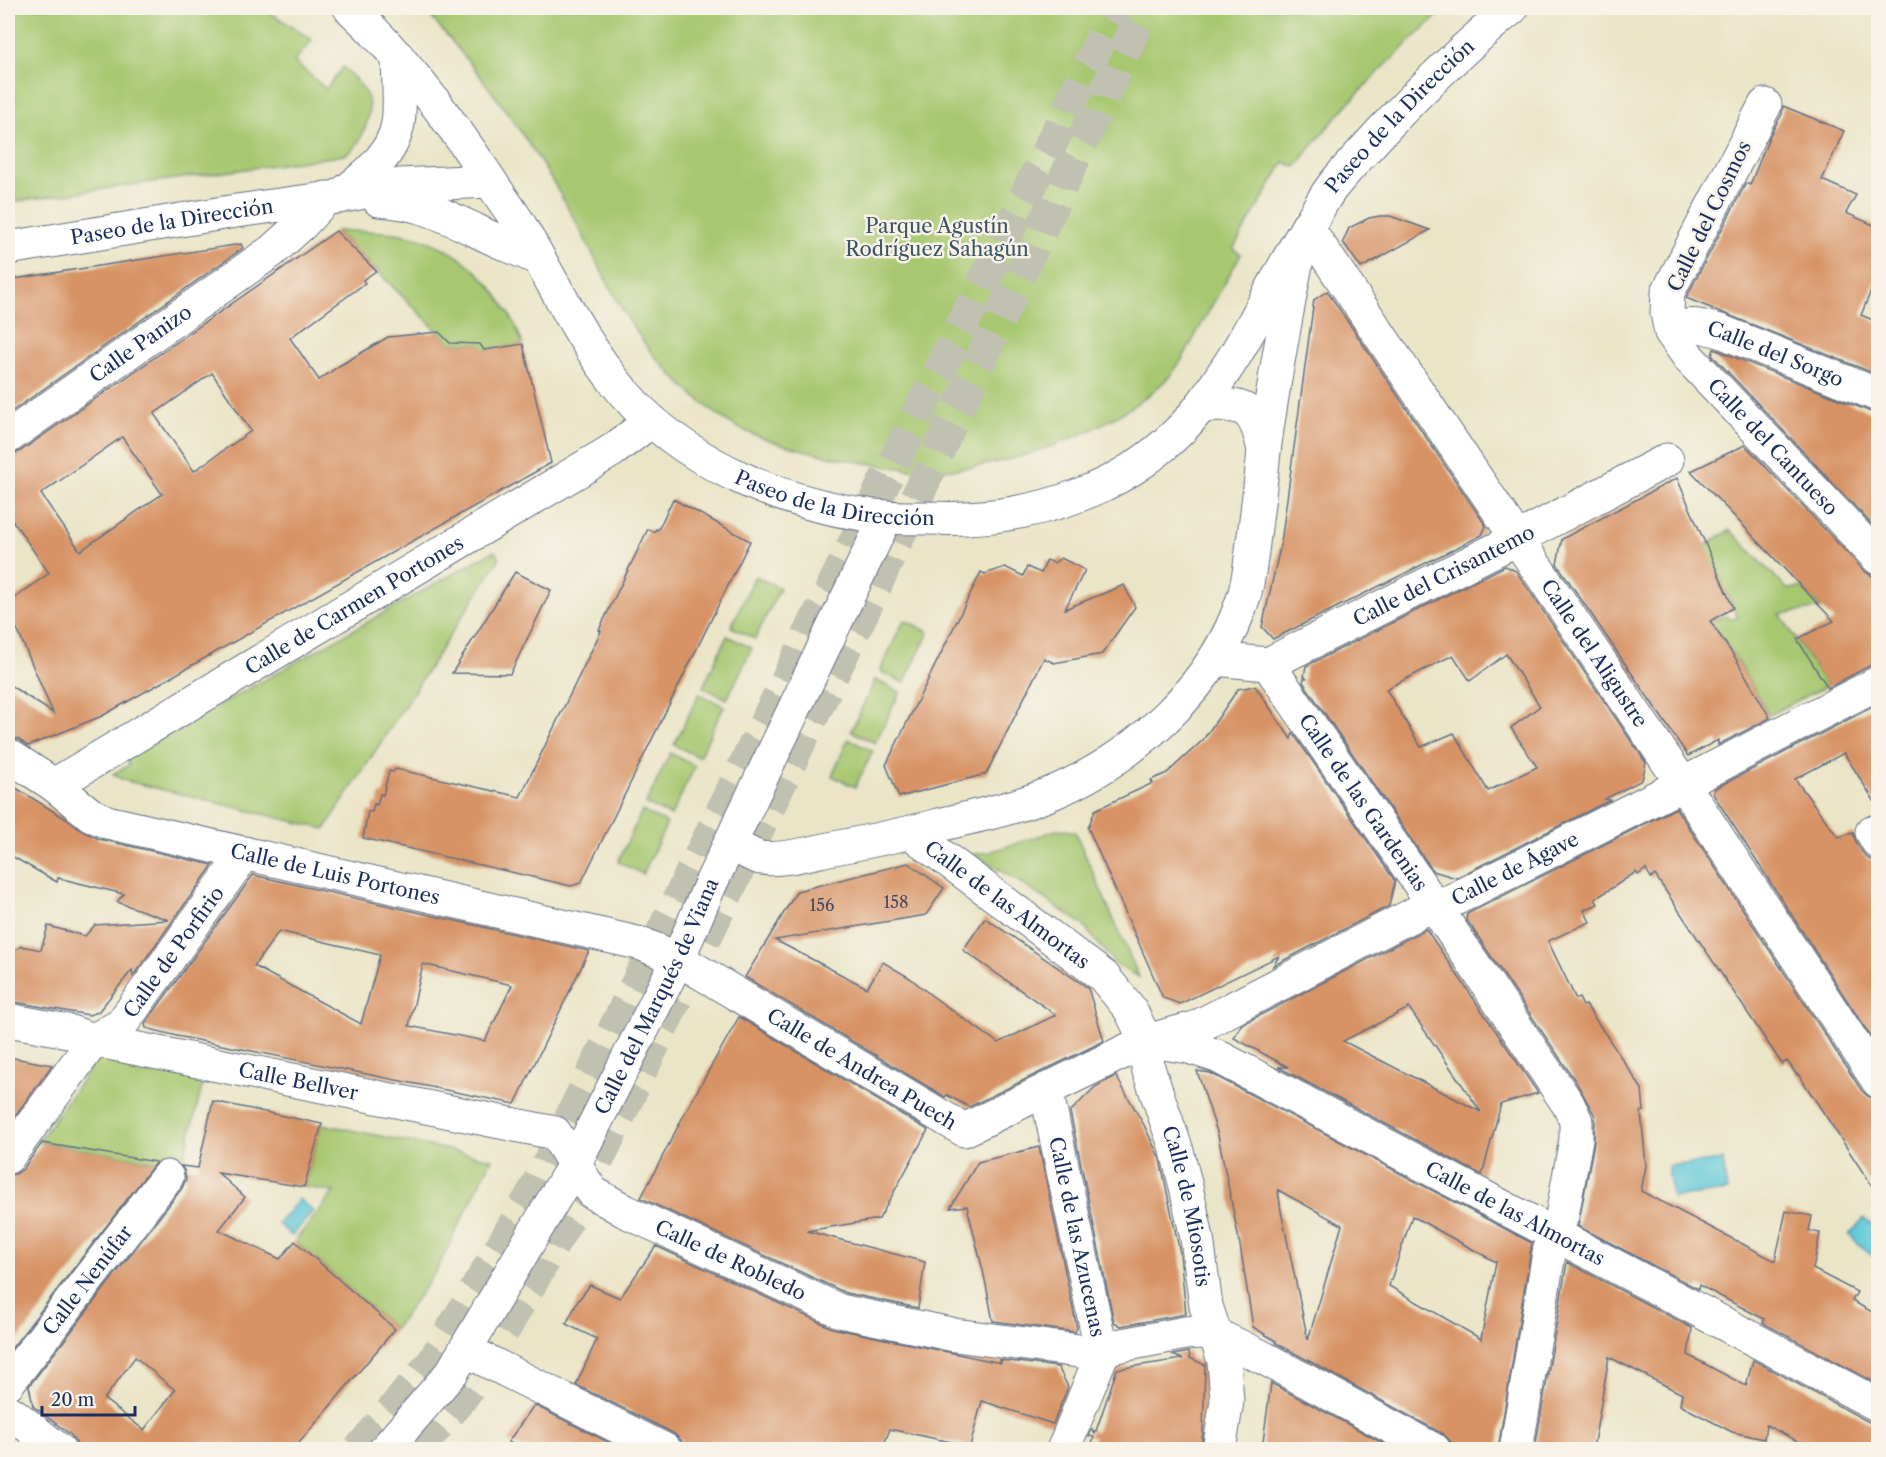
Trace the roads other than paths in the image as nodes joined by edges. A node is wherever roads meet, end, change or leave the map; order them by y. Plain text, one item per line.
1 (350, 8) edge
2 (1512, 8) edge
3 (398, 57) junction
4 (1765, 105) dead end
5 (490, 181) junction
6 (332, 198) junction
7 (236, 211) junction
8 (1304, 231) junction
9 (8, 248) edge
10 (272, 251) junction
11 (539, 259) junction
12 (1671, 332) junction
13 (1878, 395) edge
14 (1201, 406) junction
15 (651, 421) junction
16 (8, 437) edge
17 (1264, 450) junction
18 (1667, 460) dead end
19 (886, 518) junction
20 (1517, 539) junction
21 (1878, 558) edge
22 (1215, 658) junction
23 (1268, 664) junction
24 (1878, 683) edge
25 (8, 755) edge
26 (1683, 784) junction
27 (54, 785) junction
28 (911, 833) junction
29 (730, 843) junction
30 (245, 853) junction
31 (1434, 905) junction
32 (678, 959) junction
33 (1103, 976) joint
34 (8, 1020) edge
35 (94, 1040) junction
36 (1146, 1041) junction
37 (1878, 1081) edge
38 (1046, 1090) junction
39 (8, 1157) edge
40 (574, 1166) junction
41 (167, 1177) dead end
42 (1554, 1233) junction
43 (1214, 1334) junction
44 (465, 1350) junction
45 (1102, 1354) junction
46 (8, 1383) edge
47 (1878, 1405) edge
48 (8, 1412) edge
49 (59, 1449) edge
50 (385, 1449) edge
51 (665, 1449) edge
52 (1063, 1449) edge
53 (1218, 1449) edge
54 (1434, 1449) edge
55 (1516, 1449) edge

1 - 3 street
2 - 8 street, Paseo de la Dirección
3 - 5 street
3 - 6 street, Paseo de la Dirección
4 - 12 street, Calle del Cosmos
5 - 6 street, Paseo de la Dirección
5 - 11 street, Paseo de la Dirección
6 - 7 street, Paseo de la Dirección
6 - 10 street, Calle Panizo
6 - 11 street, Paseo de la Dirección
7 - 9 street, Paseo de la Dirección
7 - 10 street
8 - 14 street, Paseo de la Dirección
8 - 17 street, Paseo de la Dirección
8 - 20 street, Calle del Aligustre
10 - 16 street, Calle Panizo
11 - 15 street, Paseo de la Dirección
12 - 13 street, Calle del Sorgo
12 - 21 street, Calle del Cantueso
14 - 17 street, Paseo de la Dirección
14 - 19 street, Paseo de la Dirección
15 - 19 street, Paseo de la Dirección
15 - 27 street, Calle de Carmen Portones
17 - 22 street, Paseo de la Dirección
18 - 20 street, Calle del Crisantemo
19 - 29 street, Calle del Marqués de Viana
20 - 23 street, Calle del Crisantemo
20 - 26 street, Calle del Aligustre
22 - 23 street
22 - 28 street, Paseo de la Dirección
23 - 31 street, Calle de las Gardenias
24 - 26 street, Calle de Ágave
25 - 27 street, Calle de Luis Portones
26 - 31 street, Calle de Ágave
26 - 37 street, Calle del Aligustre
27 - 30 street, Calle de Luis Portones
28 - 29 street, Paseo de la Dirección
28 - 33 street, Calle de las Almortas
29 - 32 street, Calle del Marqués de Viana
30 - 32 street, Calle de Luis Portones
30 - 35 street, Calle de Porfirio
31 - 36 street, Calle de Ágave
31 - 42 street, Calle de las Gardenias
32 - 38 street, Calle de Andrea Puech
32 - 40 street, Calle del Marqués de Viana
33 - 36 street, Calle de Miosotis
34 - 35 street, Calle Bellver
35 - 39 street, Calle de Porfirio
35 - 40 street, Calle Bellver
36 - 38 street, Calle de Andrea Puech
36 - 42 street, Calle de las Almortas
36 - 43 street, Calle de Miosotis
38 - 45 street, Calle de las Azucenas
40 - 44 street, Calle del Marqués de Viana
40 - 45 street, Calle de Robledo
41 - 46 street, Calle Nenúfar
42 - 47 street, Calle de las Almortas
42 - 55 street
43 - 45 street
43 - 53 street, Calle de Miosotis
43 - 54 street
44 - 50 street, Calle del Marqués de Viana
44 - 51 street
45 - 52 street, Calle de las Azucenas
48 - 49 street

